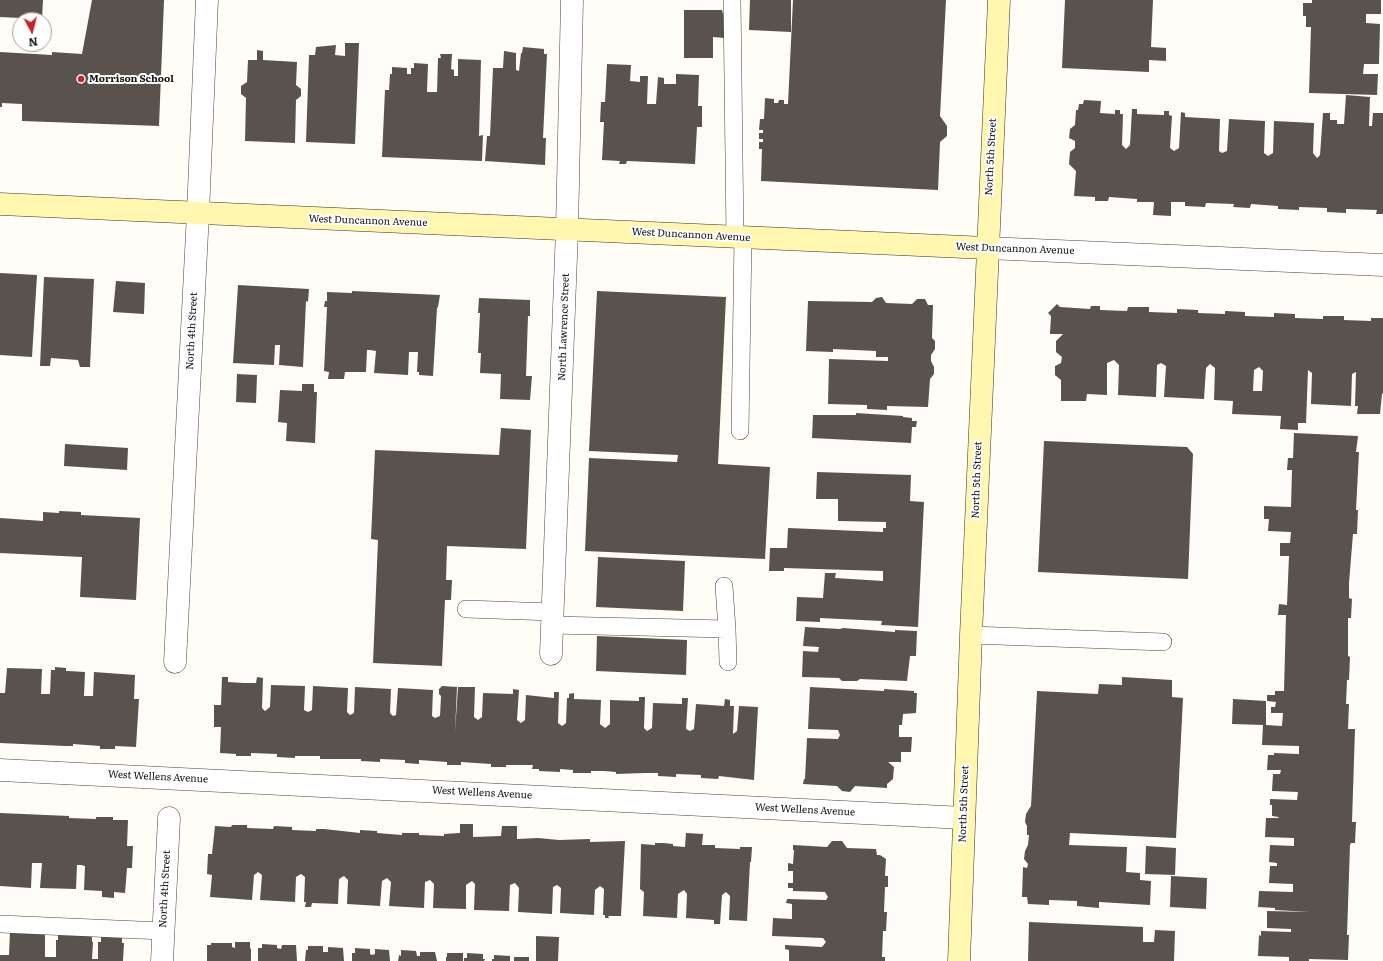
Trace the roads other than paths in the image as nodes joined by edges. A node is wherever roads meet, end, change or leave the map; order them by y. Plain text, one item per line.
1 (207, 0) edge
2 (572, 0) edge
3 (732, 0) edge
4 (999, 0) edge
5 (0, 204) edge
6 (198, 213) junction
7 (567, 229) junction
8 (739, 237) junction
9 (987, 248) junction
10 (1383, 265) edge
11 (740, 431) dead end
12 (724, 586) dead end
13 (466, 609) dead end
14 (553, 618) junction
15 (727, 629) junction
16 (971, 635) junction
17 (1163, 642) dead end
18 (551, 654) dead end
19 (175, 662) dead end
20 (728, 662) dead end
21 (0, 770) edge
22 (169, 818) dead end
23 (964, 818) junction
24 (0, 924) edge
25 (163, 931) junction
26 (162, 961) edge
27 (959, 961) edge

1 - 6 street, North 4th Street
2 - 7 street, North Lawrence Street
3 - 8 lane
4 - 9 street, North 5th Street
5 - 6 street, West Duncannon Avenue
6 - 7 street, West Duncannon Avenue
6 - 19 street, North 4th Street
7 - 8 street, West Duncannon Avenue
7 - 14 street, North Lawrence Street
8 - 9 street, West Duncannon Avenue
8 - 11 lane
9 - 10 street, West Duncannon Avenue
9 - 16 street, North 5th Street
12 - 15 lane
13 - 14 lane
14 - 15 lane
14 - 18 street, North Lawrence Street
15 - 20 lane
16 - 17 lane
16 - 23 street, North 5th Street
21 - 23 street, West Wellens Avenue
22 - 25 street, North 4th Street
23 - 27 street, North 5th Street
24 - 25 lane
25 - 26 street, North 4th Street

